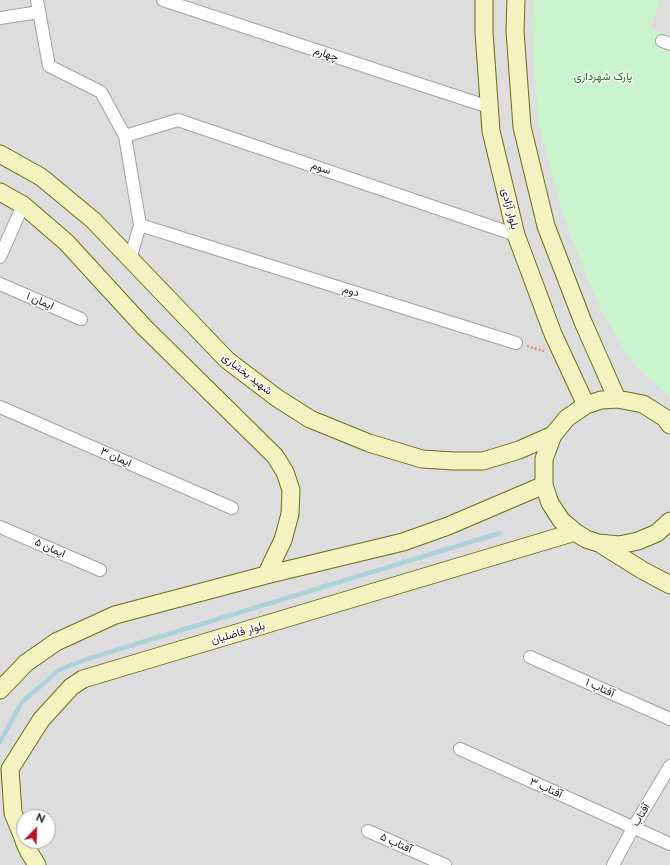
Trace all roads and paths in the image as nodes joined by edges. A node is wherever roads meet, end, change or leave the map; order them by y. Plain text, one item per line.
1 (163, 0) edge
2 (484, 0) edge
3 (516, 0) edge
4 (38, 6) edge
5 (0, 18) edge
6 (489, 107) junction
7 (125, 136) junction
8 (0, 154) edge
9 (0, 192) edge
10 (23, 205) junction
11 (140, 225) junction
12 (516, 235) junction
13 (0, 257) edge
14 (130, 259) junction
15 (0, 284) edge
16 (81, 319) dead end
17 (516, 343) joint
18 (563, 357) junction
19 (618, 399) junction
20 (586, 405) junction
21 (0, 407) edge
22 (670, 424) edge
23 (553, 435) junction
24 (544, 485) junction
25 (232, 508) dead end
26 (670, 521) edge
27 (0, 527) edge
28 (575, 532) junction
29 (598, 543) junction
30 (100, 570) dead end
31 (266, 575) junction
32 (670, 585) edge
33 (530, 657) dead end
34 (0, 690) edge
35 (670, 719) edge
36 (460, 749) dead end
37 (670, 766) edge
38 (10, 770) junction
39 (0, 785) edge
40 (16, 821) edge
41 (633, 828) junction
42 (368, 831) dead end
43 (670, 844) edge
44 (28, 849) edge
45 (37, 865) edge
46 (445, 865) edge
47 (613, 865) edge

1 - 6 street, چهارم
2 - 6 main road, بلوار آزادی
3 - 19 main road
4 - 5 street
4 - 7 street
6 - 12 main road, بلوار آزادی
7 - 11 street
7 - 12 street, سوم
8 - 14 main road, شهید بختیاری
9 - 10 main road
10 - 13 street
10 - 31 main road
11 - 14 street
11 - 17 street, دوم
12 - 18 main road, بلوار آزادی
14 - 23 main road, شهید بختیاری
15 - 16 street, ایمان ۱
17 - 18 path
18 - 20 main road, بلوار آزادی
19 - 20 main road
19 - 22 main road
20 - 23 main road
21 - 25 street, ایمان ۳
23 - 24 main road
24 - 28 main road
24 - 31 main road
26 - 29 main road
27 - 30 street, ایمان ۵
28 - 29 main road
28 - 38 main road, بلوار فاضلیان
29 - 32 main road
31 - 34 main road
33 - 35 street, آفتاب ۱
36 - 41 street, آفتاب ۳
37 - 41 street, آفتاب
38 - 39 main road, بلوار فاضلیان
38 - 40 main road
41 - 43 street, آفتاب ۳
41 - 47 street, آفتاب
42 - 46 street, آفتاب ۵
44 - 45 main road

